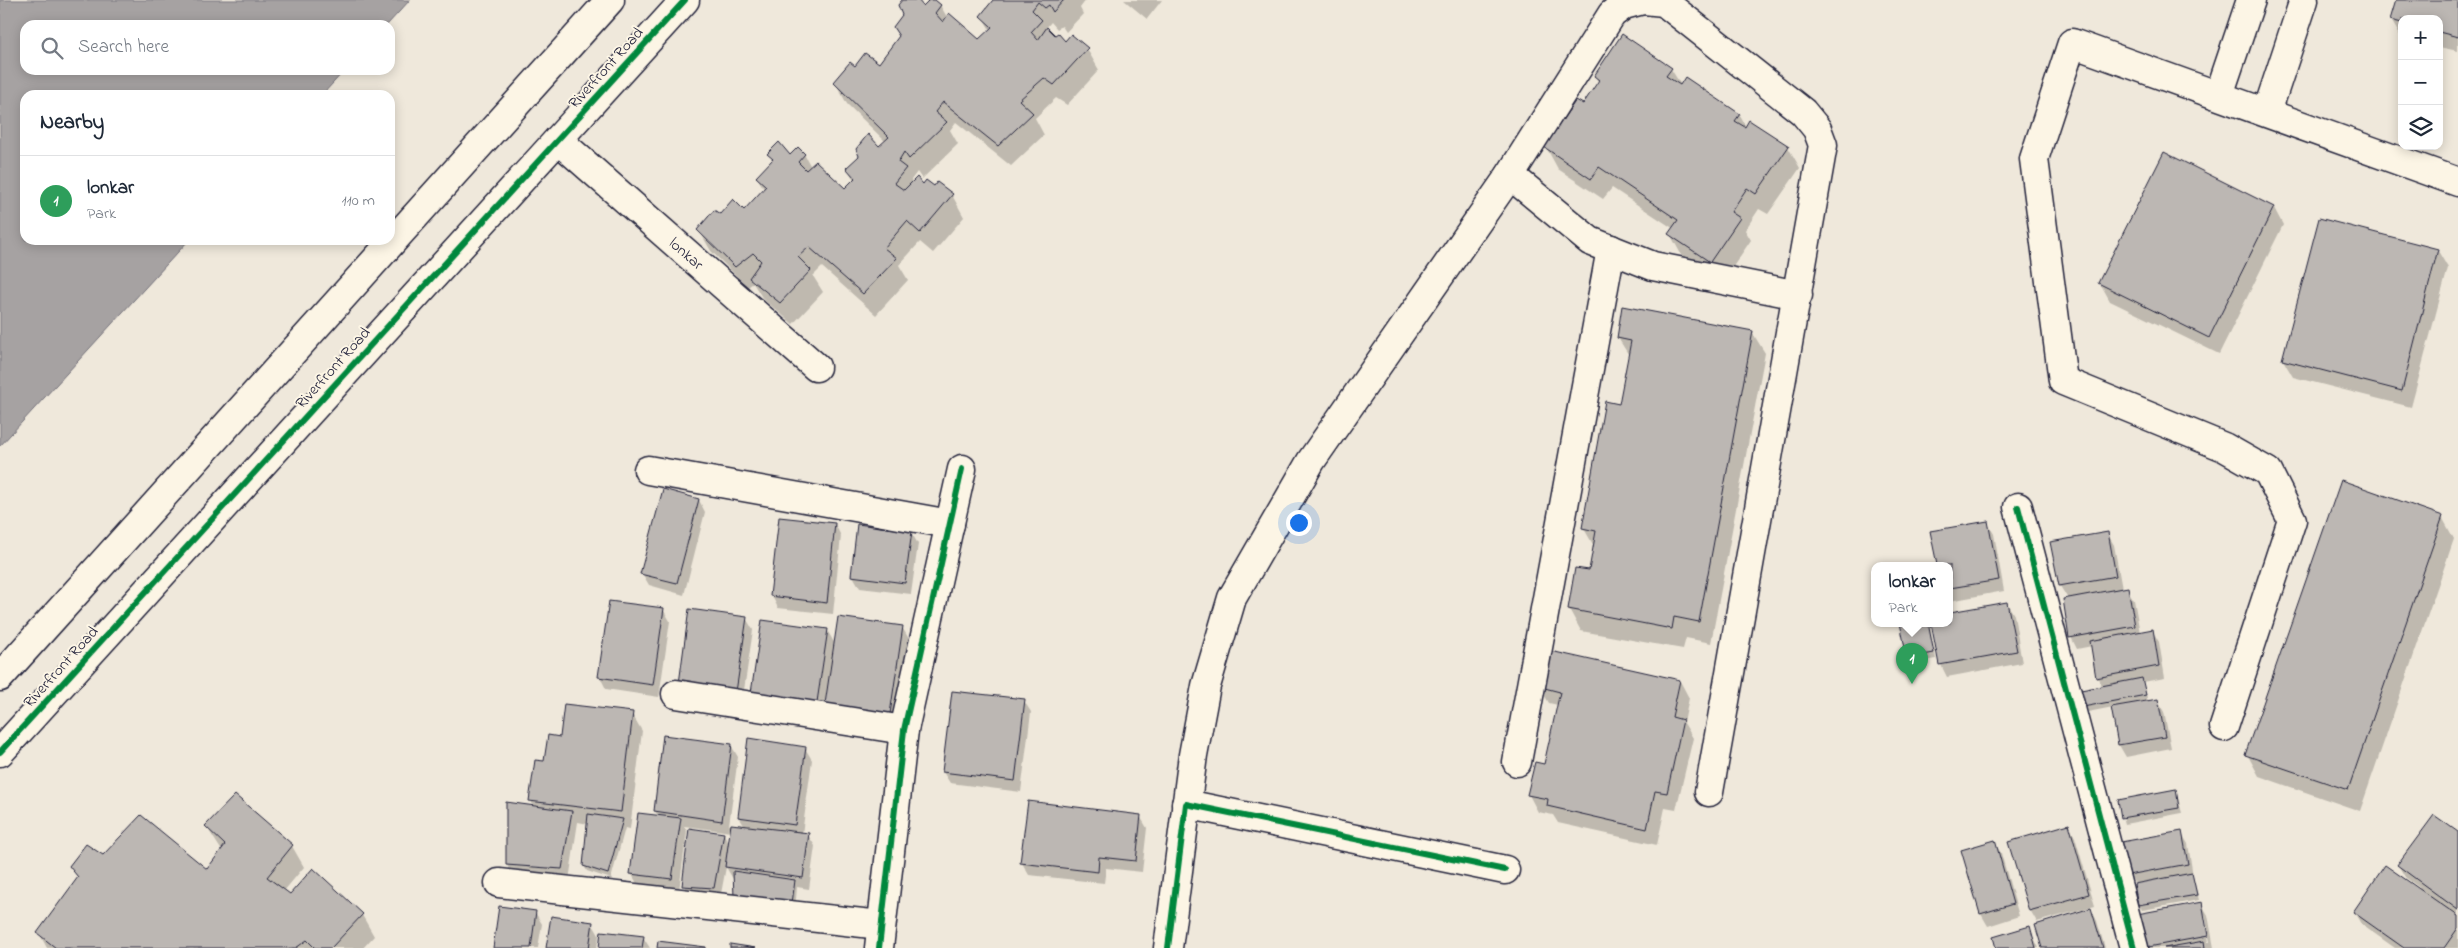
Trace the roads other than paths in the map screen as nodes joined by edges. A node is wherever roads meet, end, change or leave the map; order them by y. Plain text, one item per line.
1 (610, 0) edge
2 (685, 0) edge
3 (1643, 0) edge
4 (2251, 0) edge
5 (2304, 0) edge
6 (2219, 95) junction
7 (2267, 112) junction
8 (558, 140) junction
9 (1510, 175) junction
10 (2458, 182) edge
11 (395, 239) edge
12 (389, 245) edge
13 (1610, 249) junction
14 (1798, 295) junction
15 (816, 367) dead end
16 (962, 469) dead end
17 (648, 470) dead end
18 (2018, 507) dead end
19 (950, 524) junction
20 (0, 677) edge
21 (676, 694) dead end
22 (2224, 727) dead end
23 (904, 730) junction
24 (0, 752) edge
25 (1517, 762) dead end
26 (1709, 792) dead end
27 (1186, 804) junction
28 (1504, 870) dead end
29 (499, 883) dead end
30 (880, 936) edge
31 (1168, 948) edge
32 (2134, 948) edge

1 - 11 street
2 - 8 street, Riverfront Road
3 - 9 street
3 - 14 street
4 - 6 street
5 - 7 street
6 - 7 street
6 - 22 street
7 - 10 street
8 - 15 street, lonkar
8 - 24 street, Riverfront Road
9 - 13 street
9 - 27 street
12 - 20 street
13 - 14 street
13 - 25 street
14 - 26 street
16 - 19 street
17 - 19 street
18 - 32 street
19 - 23 street
21 - 23 street
23 - 30 street
27 - 28 street
27 - 31 street
29 - 30 street

